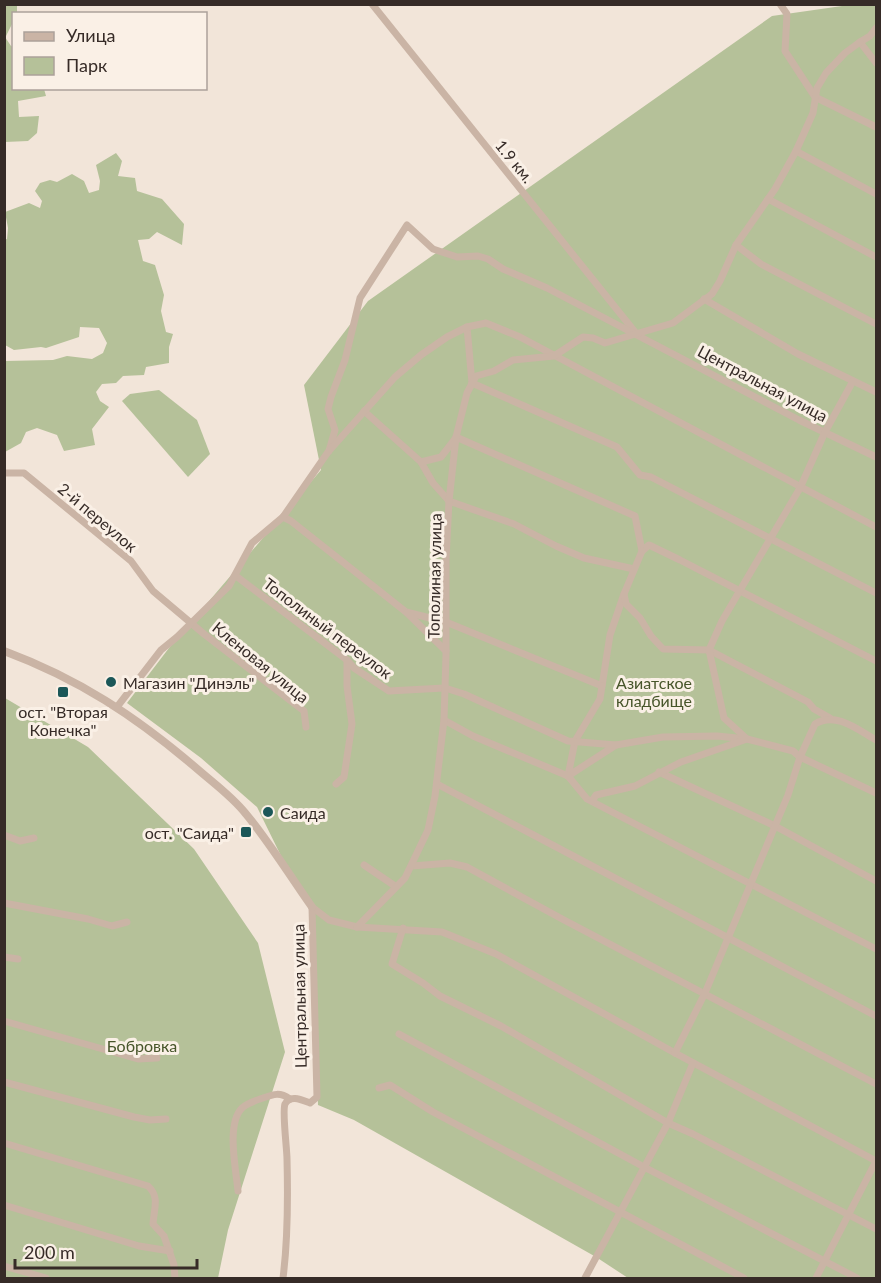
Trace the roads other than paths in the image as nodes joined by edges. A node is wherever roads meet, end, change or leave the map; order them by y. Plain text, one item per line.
1 (372, 4) edge
2 (780, 4) edge
3 (876, 28) edge
4 (860, 42) junction
5 (876, 63) edge
6 (815, 98) junction
7 (876, 127) edge
8 (796, 152) junction
9 (876, 195) edge
10 (768, 199) junction
11 (736, 245) junction
12 (876, 257) edge
13 (704, 299) junction
14 (876, 324) edge
15 (467, 327) junction
16 (637, 333) junction
17 (554, 356) junction
18 (853, 381) junction
19 (472, 383) junction
20 (876, 392) edge
21 (364, 411) junction
22 (825, 432) junction
23 (456, 437) junction
24 (328, 452) junction
25 (876, 457) edge
26 (421, 462) junction
27 (4, 473) edge
28 (800, 488) junction
29 (449, 501) junction
30 (283, 517) junction
31 (876, 527) edge
32 (771, 539) junction
33 (642, 551) junction
34 (634, 569) junction
35 (236, 576) junction
36 (741, 591) junction
37 (876, 593) edge
38 (624, 594) junction
39 (406, 612) junction
40 (192, 622) junction
41 (446, 622) junction
42 (709, 650) junction
43 (4, 651) edge
44 (446, 651) junction
45 (347, 660) junction
46 (876, 660) edge
47 (602, 686) junction
48 (444, 688) junction
49 (117, 707) junction
50 (814, 709) junction
51 (830, 718) junction
52 (444, 720) junction
53 (815, 724) junction
54 (306, 727) dead end
55 (747, 739) junction
56 (876, 740) edge
57 (575, 741) junction
58 (616, 745) junction
59 (800, 757) junction
60 (658, 772) junction
61 (568, 776) junction
62 (336, 784) dead end
63 (437, 784) junction
64 (876, 793) edge
65 (591, 801) junction
66 (775, 826) junction
67 (4, 835) edge
68 (34, 838) dead end
69 (364, 866) dead end
70 (412, 866) junction
71 (876, 881) edge
72 (751, 883) junction
73 (395, 886) junction
74 (4, 903) edge
75 (312, 907) junction
76 (127, 922) dead end
77 (357, 927) junction
78 (403, 928) junction
79 (728, 938) junction
80 (876, 949) edge
81 (4, 957) edge
82 (18, 959) dead end
83 (705, 993) junction
84 (876, 1016) edge
85 (4, 1021) edge
86 (399, 1034) dead end
87 (675, 1053) junction
88 (157, 1058) dead end
89 (693, 1063) junction
90 (4, 1082) edge
91 (876, 1084) edge
92 (379, 1088) dead end
93 (290, 1099) junction
94 (166, 1119) dead end
95 (668, 1123) junction
96 (4, 1143) edge
97 (876, 1161) edge
98 (644, 1167) junction
99 (238, 1191) dead end
100 (4, 1205) edge
101 (618, 1213) junction
102 (848, 1215) junction
103 (876, 1229) edge
104 (170, 1251) junction
105 (826, 1262) junction
106 (4, 1266) edge
107 (46, 1278) edge
108 (175, 1278) edge
109 (282, 1278) edge
110 (585, 1278) edge
111 (744, 1278) edge
112 (816, 1278) edge
113 (857, 1278) edge

1 - 16 street, 1.9 км.
2 - 6 street
3 - 4 street
4 - 5 street
4 - 6 street
6 - 7 street
6 - 8 street
8 - 9 street
8 - 10 street
10 - 11 street
10 - 12 street
11 - 13 street
11 - 14 street
13 - 16 street
13 - 18 street
15 - 17 street
15 - 19 street
15 - 21 street
16 - 17 street
16 - 22 street, Центральная улица
16 - 24 street, Центральная улица
17 - 19 street
17 - 28 street
18 - 20 street
18 - 22 street
19 - 23 street, Тополиная улица
19 - 32 street
21 - 24 street
21 - 26 street
22 - 25 street, Центральная улица
22 - 28 street
23 - 26 street
23 - 29 street, Тополиная улица
23 - 33 street
24 - 30 street
26 - 29 street
27 - 40 street, 2-й переулок
28 - 31 street
28 - 32 street
29 - 34 street
29 - 41 street, Тополиная улица
30 - 35 street
30 - 39 street
32 - 36 street
32 - 37 street
33 - 34 street
33 - 36 street
34 - 38 street
35 - 40 street
35 - 45 street, Тополиный переулок
36 - 42 street
36 - 46 street
38 - 42 street
38 - 47 street
39 - 41 street
39 - 44 street
40 - 49 street
40 - 54 street, Кленовая улица
41 - 44 street, Тополиная улица
41 - 47 street
42 - 50 street
42 - 55 street
43 - 49 street, Центральная улица
44 - 48 street, Тополиная улица
45 - 48 street, Тополиный переулок
45 - 62 street
47 - 57 street
48 - 52 street, Тополиная улица
48 - 57 street
49 - 75 street, Центральная улица
50 - 51 street
50 - 53 street
51 - 53 street
51 - 56 street
52 - 61 street
52 - 63 street, Тополиная улица
53 - 59 street
55 - 58 street
55 - 59 street
55 - 60 street
57 - 58 street
57 - 61 street
58 - 61 street
59 - 64 street
59 - 66 street
60 - 65 street
60 - 66 street
61 - 65 street
63 - 70 street, Тополиная улица
63 - 79 street
65 - 72 street
66 - 71 street
66 - 72 street
67 - 68 street
69 - 73 street
70 - 73 street, Тополиная улица
70 - 83 street
72 - 79 street
72 - 80 street
73 - 77 street, Тополиная улица
74 - 76 street
75 - 77 street
75 - 93 street, Центральная улица
77 - 78 street
78 - 87 street
78 - 95 street
79 - 83 street
79 - 84 street
81 - 82 street
83 - 87 street
83 - 91 street
85 - 88 street
86 - 98 street
87 - 89 street
89 - 95 street
89 - 97 street
90 - 94 street
92 - 101 street
93 - 99 street
93 - 109 street
95 - 98 street
95 - 102 street
96 - 104 street
97 - 102 street
98 - 101 street
98 - 105 street
100 - 104 street
101 - 110 street
101 - 111 street
102 - 103 street
102 - 105 street
104 - 108 street
105 - 112 street
105 - 113 street
106 - 107 street

